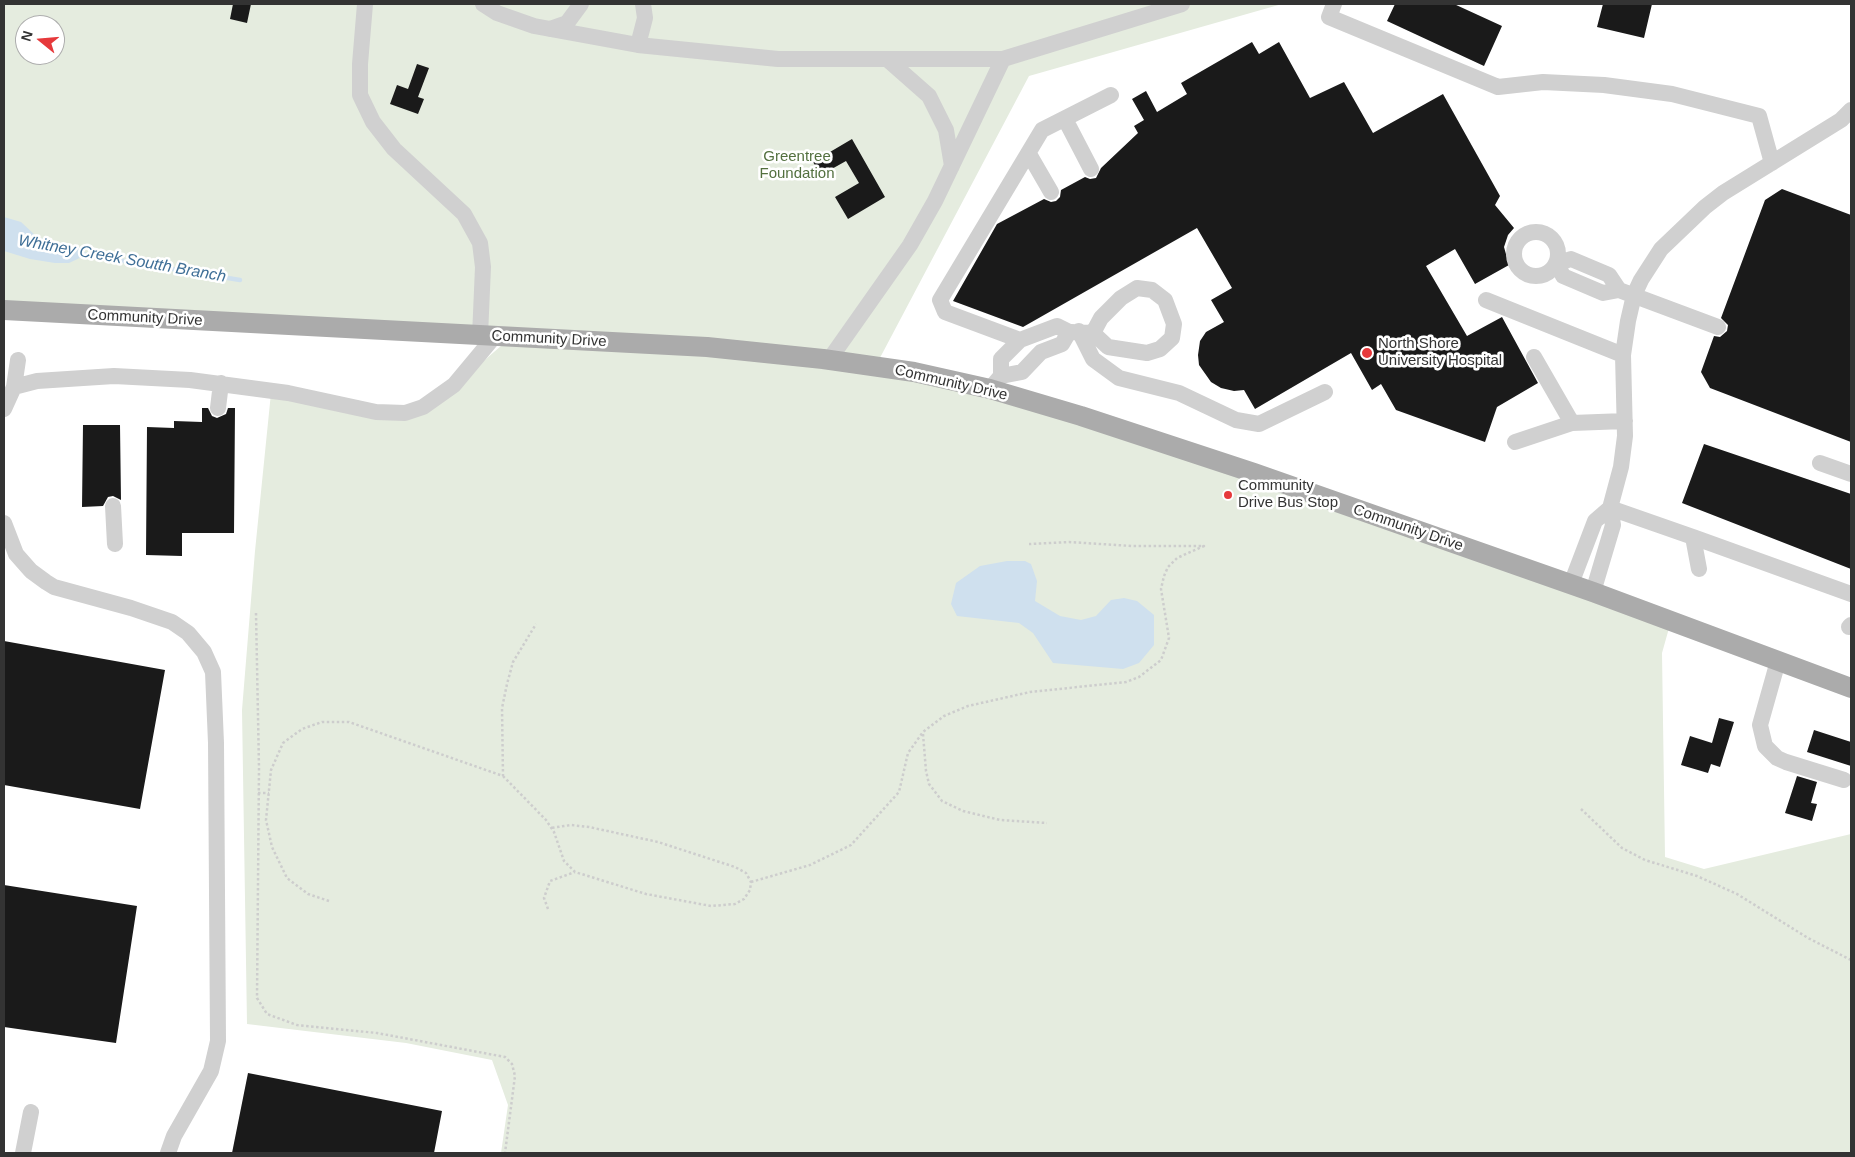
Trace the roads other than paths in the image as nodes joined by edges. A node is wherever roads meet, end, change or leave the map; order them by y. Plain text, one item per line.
1 (365, 4) edge
2 (483, 4) edge
3 (581, 4) edge
4 (643, 4) edge
5 (1182, 4) edge
6 (1334, 4) edge
7 (550, 29) junction
8 (638, 45) junction
9 (886, 59) junction
10 (1003, 59) junction
11 (1111, 96) dead end
12 (1851, 110) edge
13 (1065, 119) junction
14 (1029, 154) junction
15 (1772, 163) junction
16 (952, 166) junction
17 (1091, 169) dead end
18 (1051, 192) dead end
19 (1557, 264) dead end
20 (1626, 293) junction
21 (1486, 300) dead end
22 (4, 310) edge
23 (1718, 327) dead end
24 (1080, 332) junction
25 (487, 336) junction
26 (1020, 340) junction
27 (1623, 355) junction
28 (1534, 357) dead end
29 (18, 360) dead end
30 (829, 360) junction
31 (221, 383) junction
32 (995, 383) junction
33 (14, 387) junction
34 (1325, 392) dead end
35 (218, 408) dead end
36 (4, 409) edge
37 (1625, 421) junction
38 (1572, 423) junction
39 (1515, 442) dead end
40 (1820, 464) dead end
41 (1851, 474) edge
42 (113, 506) dead end
43 (1610, 508) junction
44 (4, 523) edge
45 (1693, 538) junction
46 (115, 544) dead end
47 (1699, 570) dead end
48 (1571, 584) junction
49 (1594, 592) junction
50 (1851, 594) edge
51 (1778, 661) junction
52 (1851, 688) edge
53 (1844, 780) dead end
54 (31, 1112) dead end
55 (23, 1153) edge
56 (168, 1153) edge

1 - 25 street
2 - 7 street
3 - 7 street
4 - 8 street
5 - 10 street
6 - 15 street
7 - 8 street
8 - 9 street
9 - 10 street
9 - 16 street
10 - 16 street
11 - 13 street
12 - 15 street
13 - 14 street
13 - 17 street
14 - 18 street
14 - 26 street
15 - 20 street
16 - 30 street
19 - 20 street
20 - 23 street
20 - 27 street
21 - 27 street
22 - 25 main road, Community Drive
24 - 24 street
24 - 26 street
24 - 32 street
24 - 34 street
25 - 30 main road, Community Drive
25 - 31 street
26 - 32 street
27 - 37 street
28 - 38 street
29 - 33 street
30 - 32 main road, Community Drive
31 - 33 street
31 - 35 street
32 - 48 main road, Community Drive
33 - 36 street
37 - 38 street
37 - 43 street
38 - 39 street
40 - 41 street
42 - 46 street
43 - 45 street
43 - 48 street
43 - 49 street
44 - 56 street
45 - 47 street
45 - 50 street
48 - 49 main road, Community Drive
49 - 51 main road, Community Drive
51 - 52 main road, Community Drive
51 - 53 street
54 - 55 street

